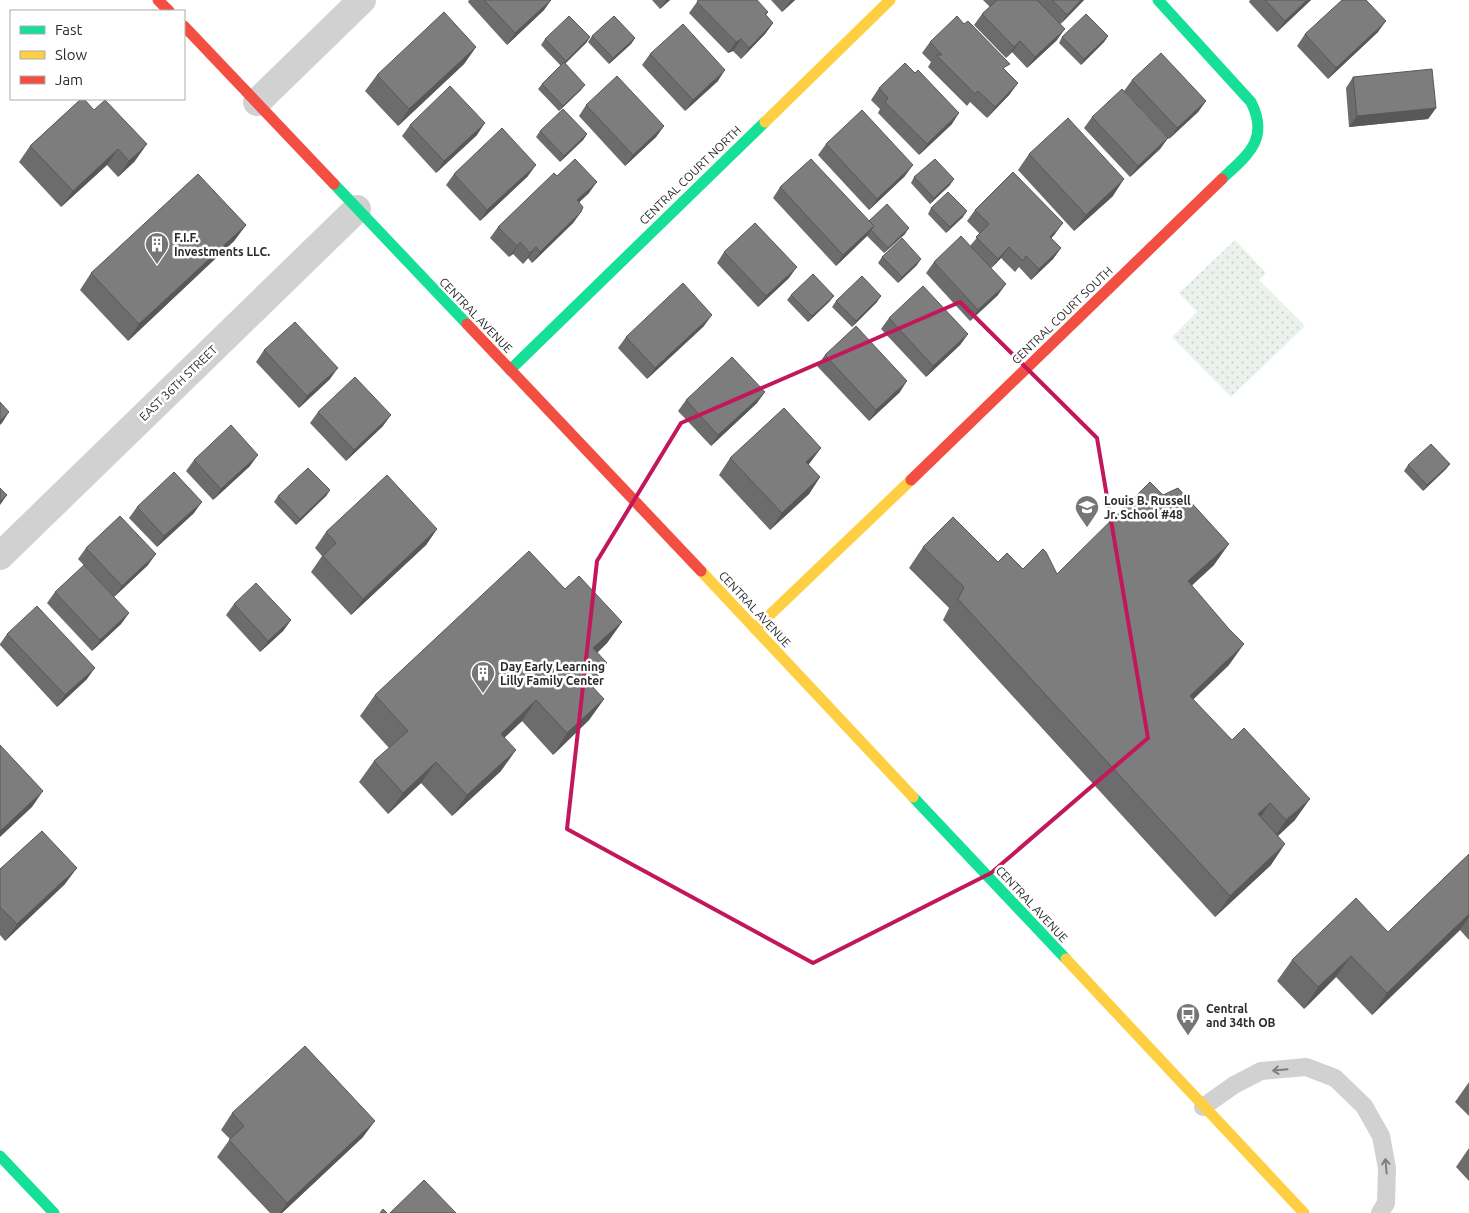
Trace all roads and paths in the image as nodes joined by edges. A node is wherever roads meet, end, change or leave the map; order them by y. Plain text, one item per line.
1 (158, 0) edge
2 (362, 0) edge
3 (890, 0) edge
4 (1158, 0) edge
5 (168, 10) edge
6 (185, 27) edge
7 (257, 102) junction
8 (357, 209) junction
9 (510, 370) junction
10 (0, 556) edge
11 (755, 629) junction
12 (1204, 1107) junction
13 (0, 1156) edge
14 (54, 1213) edge
15 (1304, 1213) edge
16 (1380, 1213) edge

1 - 5 main road
2 - 7 street
3 - 9 main road, CENTRAL COURT NORTH
4 - 11 main road, CENTRAL COURT SOUTH
6 - 7 main road, CENTRAL AVENUE
7 - 8 main road, CENTRAL AVENUE
8 - 9 main road, CENTRAL AVENUE
8 - 10 street, EAST 36TH STREET
9 - 11 main road, CENTRAL AVENUE
11 - 12 main road, CENTRAL AVENUE
12 - 15 main road, CENTRAL AVENUE
16 -> 12 lane
13 - 14 main road

